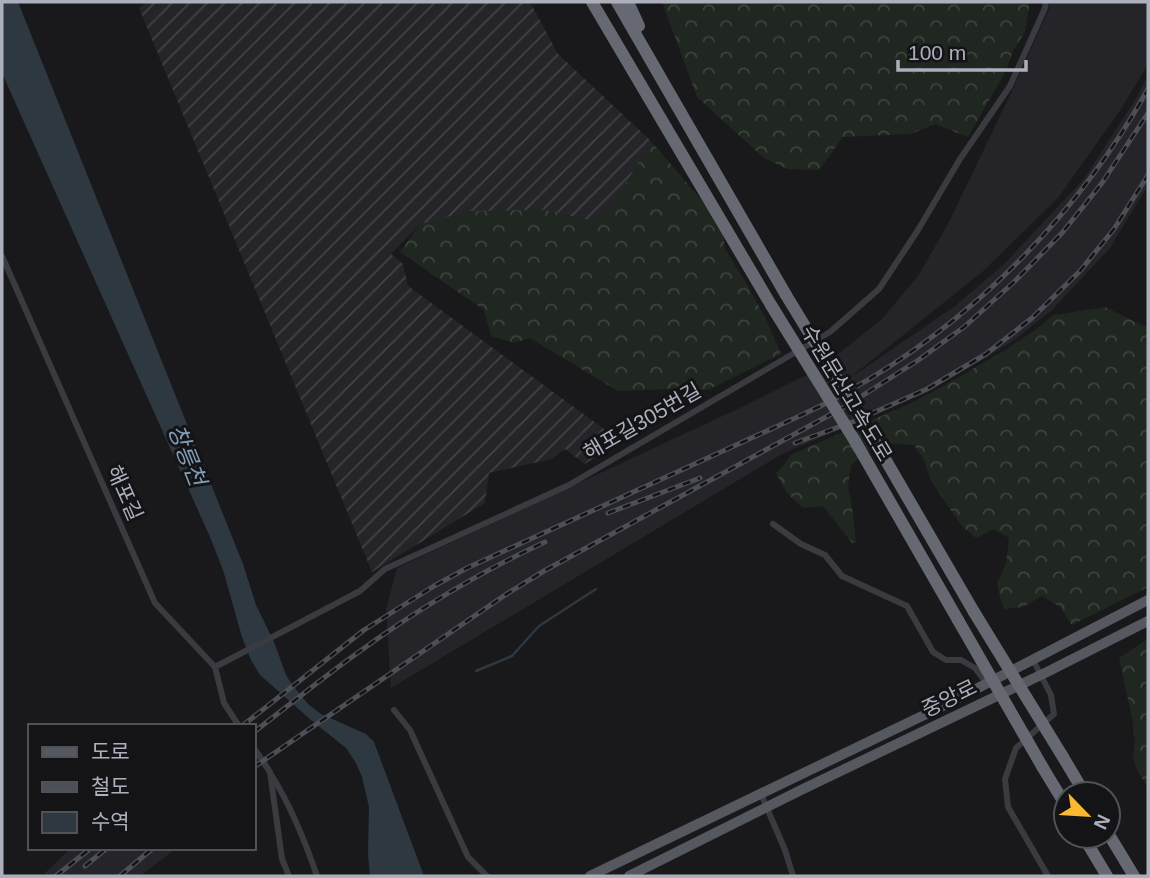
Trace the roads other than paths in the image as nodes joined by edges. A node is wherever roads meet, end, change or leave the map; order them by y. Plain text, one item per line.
1 (592, 2) edge
2 (617, 2) edge
3 (628, 2) edge
4 (1046, 2) edge
5 (665, 83) junction
6 (2, 257) edge
7 (773, 524) dead end
8 (1148, 600) edge
9 (1148, 621) edge
10 (1033, 660) junction
11 (215, 667) junction
12 (1041, 675) junction
13 (987, 684) junction
14 (394, 710) dead end
15 (238, 724) edge
16 (256, 750) edge
17 (270, 772) junction
18 (1077, 780) edge
19 (1052, 783) edge
20 (761, 793) junction
21 (766, 808) junction
22 (1091, 850) edge
23 (1118, 850) edge
24 (289, 876) edge
25 (317, 876) edge
26 (487, 876) edge
27 (590, 876) edge
28 (629, 876) edge
29 (793, 876) edge
30 (1048, 876) edge
31 (1107, 876) edge
32 (1134, 876) edge

1 - 19 highway, 수원문산고속도로, bridge
2 - 5 highway, 수원문산고속도로
3 - 5 highway, 수원문산고속도로
4 - 11 street, 해포길305번길
5 - 18 highway, 수원문산고속도로, bridge
6 - 11 street, 해포길
7 - 13 street, 중앙로
8 - 10 main road, 중앙로
9 - 12 main road, 중앙로
10 - 12 street
10 - 13 main road, 중앙로
11 - 15 street, 해포길
12 - 21 main road, 중앙로
12 - 30 street
13 - 20 main road, 중앙로
14 - 26 street
16 - 17 street
17 - 24 street
17 - 25 street
20 - 21 street
20 - 27 main road, 중앙로
21 - 28 main road, 중앙로
21 - 29 street
22 - 31 highway
23 - 32 highway

